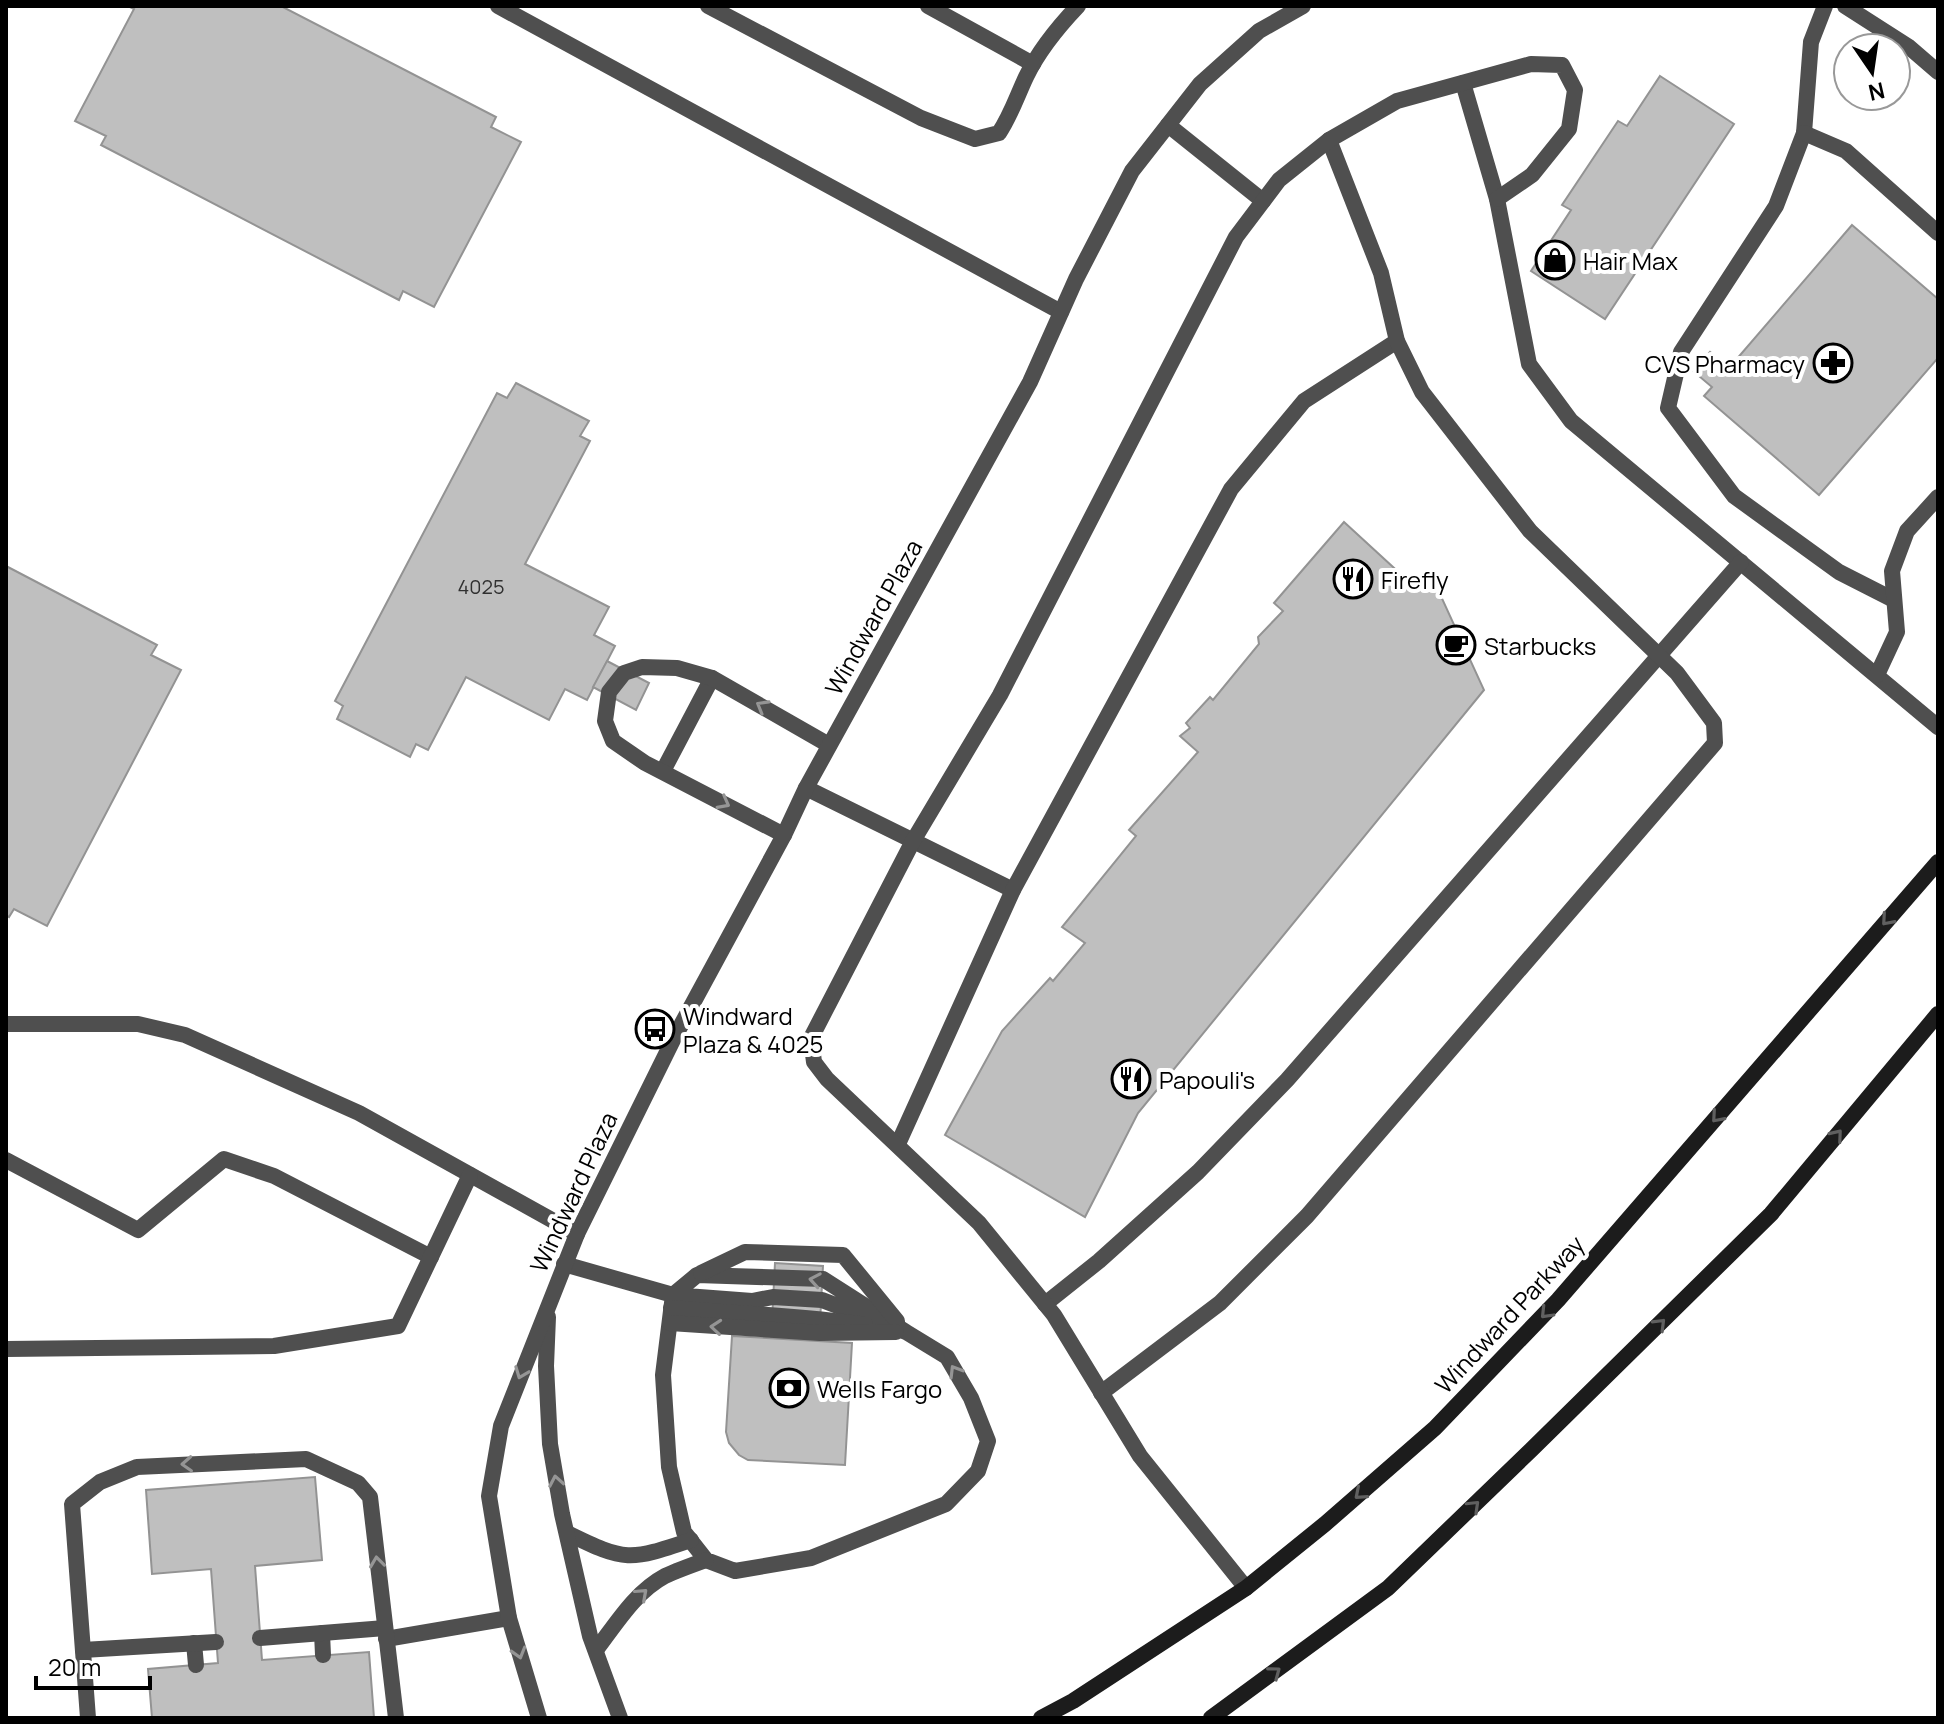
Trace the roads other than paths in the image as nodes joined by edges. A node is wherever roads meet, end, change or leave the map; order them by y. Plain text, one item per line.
1 (498, 6) edge
2 (708, 6) edge
3 (928, 6) edge
4 (1078, 6) edge
5 (1303, 6) edge
6 (1825, 6) edge
7 (1845, 6) edge
8 (1033, 64) junction
9 (1938, 72) edge
10 (1463, 83) junction
11 (1168, 125) junction
12 (1804, 133) junction
13 (1329, 140) junction
14 (1497, 199) junction
15 (1263, 201) junction
16 (1938, 233) edge
17 (1061, 312) junction
18 (1397, 341) junction
19 (1938, 497) edge
20 (1741, 562) junction
21 (1894, 600) junction
22 (1659, 656) junction
23 (1877, 675) junction
24 (712, 678) junction
25 (1938, 727) edge
26 (829, 745) junction
27 (663, 771) junction
28 (806, 788) junction
29 (784, 835) junction
30 (913, 841) junction
31 (1938, 862) edge
32 (1013, 890) junction
33 (1938, 1014) edge
34 (6, 1024) edge
35 (898, 1144) junction
36 (6, 1160) edge
37 (470, 1175) junction
38 (577, 1234) junction
39 (431, 1257) junction
40 (564, 1264) junction
41 (697, 1275) junction
42 (549, 1301) junction
43 (1045, 1304) junction
44 (671, 1309) junction
45 (906, 1332) junction
46 (6, 1349) edge
47 (1101, 1393) junction
48 (567, 1533) junction
49 (691, 1540) junction
50 (706, 1560) junction
51 (1246, 1588) junction
52 (509, 1618) junction
53 (322, 1633) junction
54 (386, 1634) junction
55 (260, 1638) dead end
56 (216, 1642) dead end
57 (194, 1643) junction
58 (83, 1650) junction
59 (596, 1650) junction
60 (323, 1655) dead end
61 (196, 1665) dead end
62 (88, 1718) edge
63 (396, 1718) edge
64 (539, 1718) edge
65 (620, 1718) edge
66 (1041, 1718) edge
67 (1211, 1718) edge

1 - 17 street
2 - 8 street
3 - 8 street
4 - 8 street
5 - 11 street, Windward Plaza
6 - 12 street
7 - 9 street
10 - 13 street
10 - 14 street
10 - 14 street
11 - 15 street
11 - 17 street, Windward Plaza
12 - 16 street
12 - 21 street
13 - 15 street
13 - 18 street
14 - 20 street
15 - 30 street
17 - 26 street, Windward Plaza
18 - 22 street
18 - 32 street
19 - 21 street
20 - 22 street
20 - 23 street
21 - 23 street
22 - 43 street
22 - 47 street
23 - 25 street
26 -> 24 street
24 - 27 street
24 - 27 street
26 - 28 street, Windward Plaza
27 -> 29 street
28 - 29 street, Windward Plaza
28 - 30 street
29 - 38 street, Windward Plaza
30 - 32 street
30 - 35 street
31 -> 51 main road, Windward Parkway
32 - 35 street
67 -> 33 main road
34 - 37 street
35 - 43 street
36 - 39 street
37 - 38 street
37 - 39 street
38 - 40 street, Windward Plaza
39 - 46 street
40 - 42 street, Windward Plaza
40 - 44 street
41 - 44 street
45 -> 41 street
41 - 45 street
48 -> 42 street, Windward Plaza
42 -> 52 street, Windward Plaza
43 - 47 street
45 -> 44 street
44 - 45 street
44 - 49 street
50 -> 45 street
47 - 51 street
48 - 49 street
48 - 59 street, Windward Plaza
49 - 50 street
59 -> 50 street
51 - 66 main road, Windward Parkway
52 - 54 street
52 -> 64 street, Windward Plaza
53 - 54 street
53 - 55 street
53 - 60 street
54 -> 58 street
54 - 63 street
56 - 57 street
57 - 58 street
57 - 61 street
58 - 62 street
59 - 65 street, Windward Plaza

